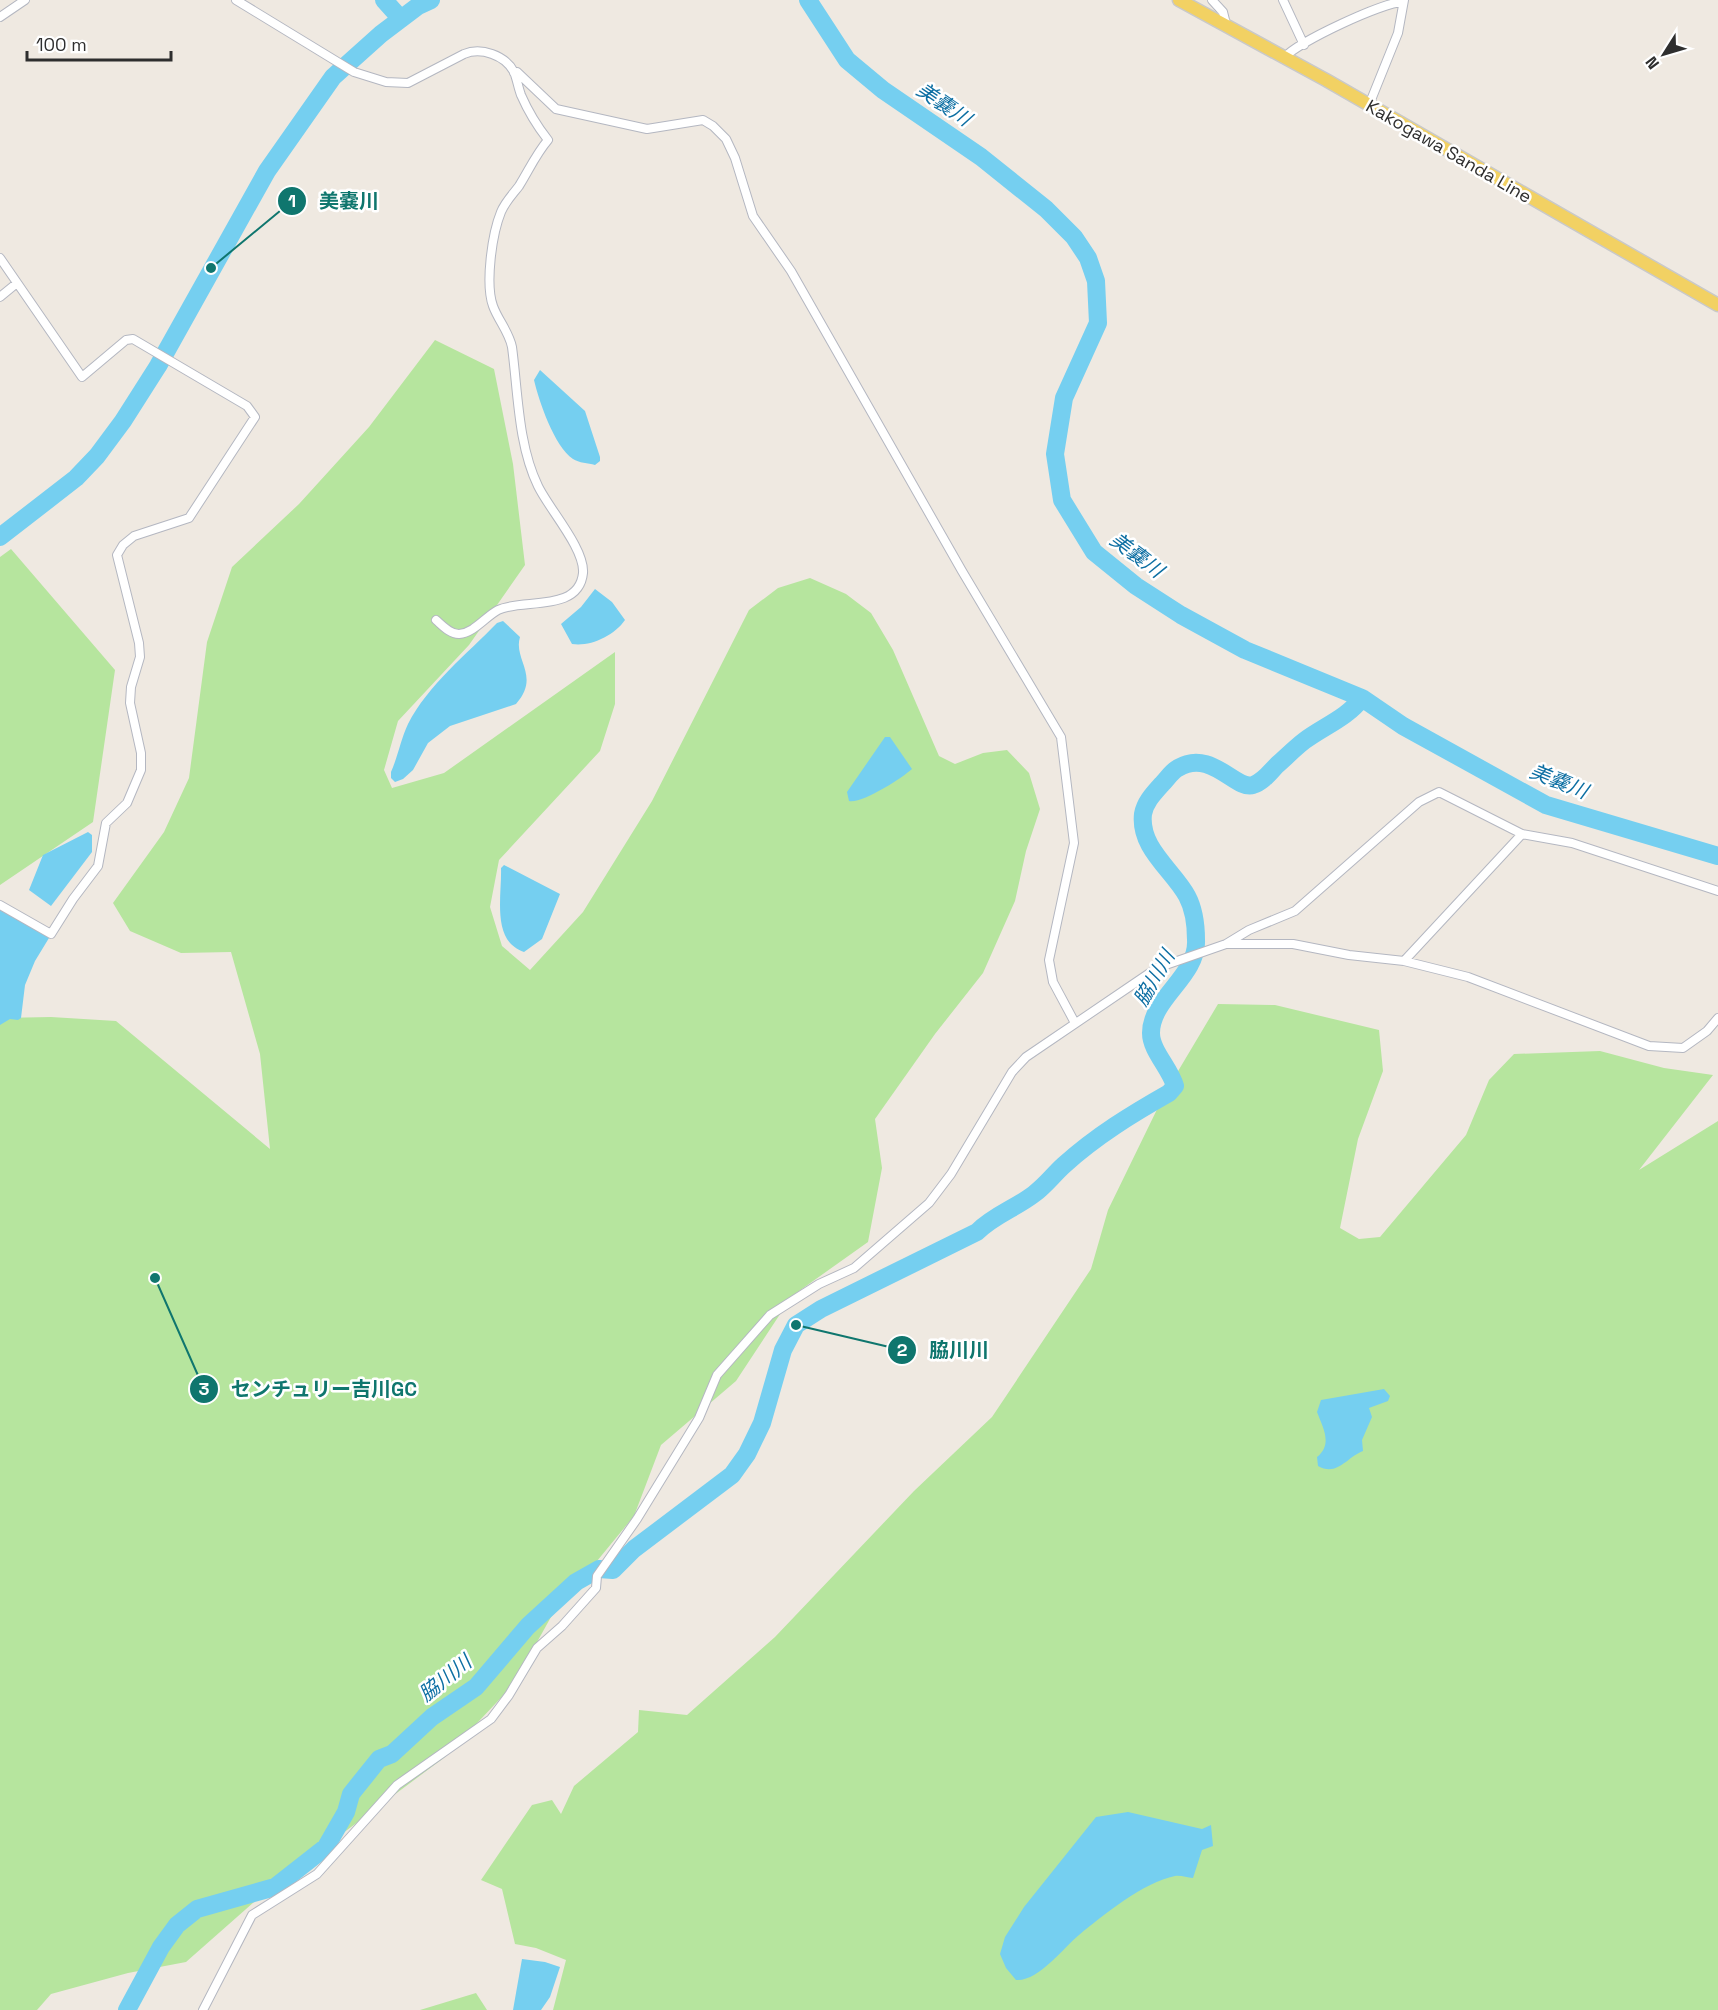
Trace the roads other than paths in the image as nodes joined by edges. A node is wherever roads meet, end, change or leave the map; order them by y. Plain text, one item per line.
1 (25, 0) edge
2 (236, 0) edge
3 (1179, 0) edge
4 (1212, 0) edge
5 (1283, 0) edge
6 (1403, 1) edge
7 (0, 17) edge
8 (1226, 24) junction
9 (1304, 45) junction
10 (1285, 57) junction
11 (514, 73) junction
12 (1369, 105) junction
13 (0, 258) edge
14 (17, 283) junction
15 (0, 297) edge
16 (1718, 305) edge
17 (436, 620) dead end
18 (1522, 834) junction
19 (1718, 891) edge
20 (0, 905) edge
21 (1226, 944) junction
22 (1404, 961) junction
23 (1718, 1018) edge
24 (1075, 1023) junction
25 (202, 2010) edge

1 - 7 street
2 - 11 street
3 - 8 main road, Kakogawa Sanda Line
4 - 8 street
5 - 9 street
6 - 9 street
6 - 12 street
8 - 10 main road, Kakogawa Sanda Line
9 - 10 street
10 - 12 main road, Kakogawa Sanda Line
11 - 17 street
11 - 24 street
12 - 16 main road, Kakogawa Sanda Line
13 - 14 street
14 - 15 street
14 - 20 street
18 - 19 street
18 - 21 street
18 - 22 street
21 - 22 street
21 - 24 street
22 - 23 street
24 - 25 street

